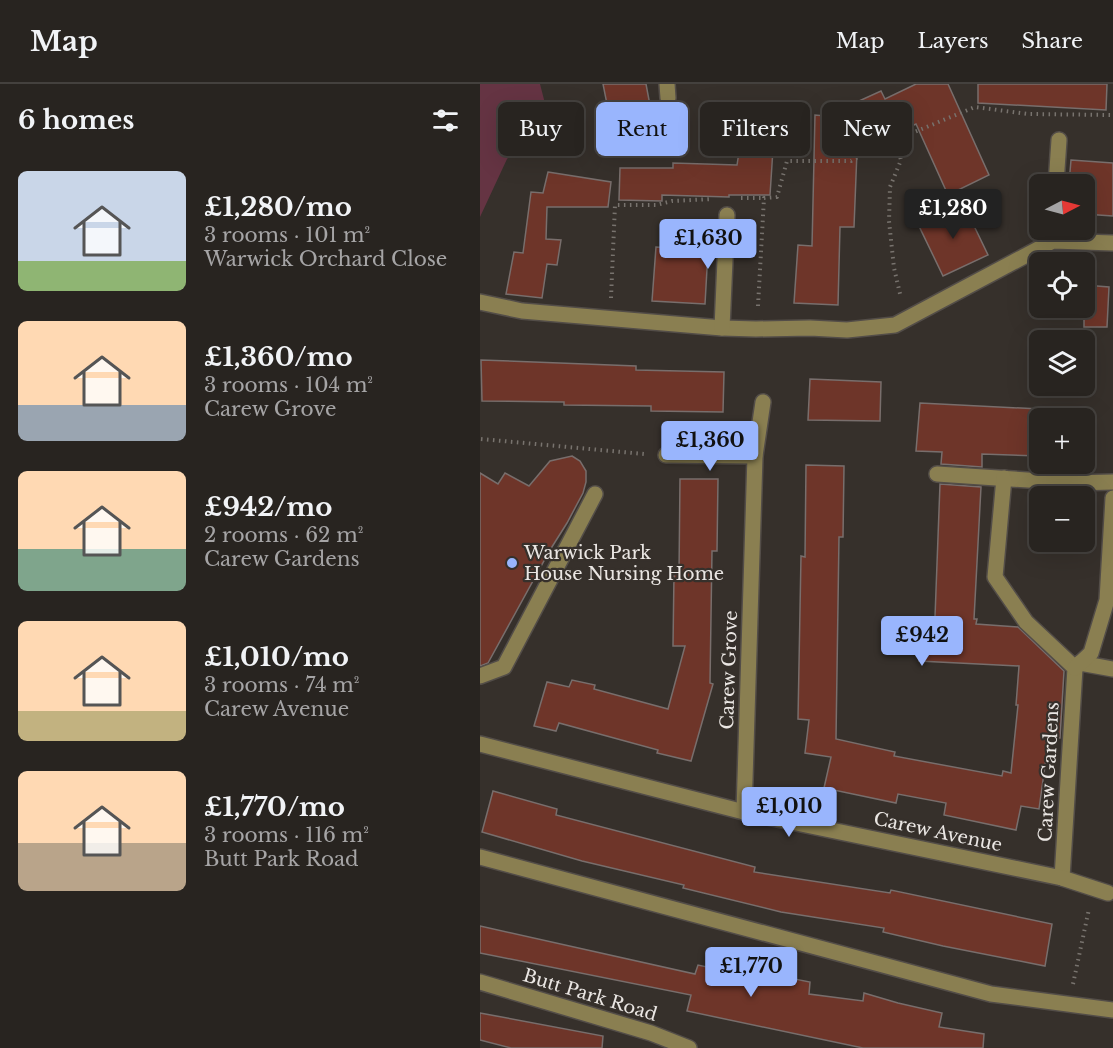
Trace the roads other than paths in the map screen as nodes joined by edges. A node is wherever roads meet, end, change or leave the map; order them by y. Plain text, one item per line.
1 (1059, 140) dead end
2 (1057, 174) edge
3 (727, 215) dead end
4 (1044, 240) edge
5 (1090, 240) edge
6 (1113, 243) edge
7 (480, 302) edge
8 (722, 328) junction
9 (762, 402) dead end
10 (666, 455) road end
11 (755, 456) junction
12 (937, 474) dead end
13 (1004, 478) junction
14 (1113, 482) edge
15 (595, 494) dead end
16 (1113, 498) edge
17 (1078, 665) junction
18 (1113, 669) edge
19 (480, 676) edge
20 (480, 744) edge
21 (744, 812) junction
22 (480, 857) edge
23 (1062, 878) junction
24 (1108, 893) dead end
25 (480, 982) edge
26 (1113, 1010) edge
27 (678, 1046) edge

1 - 2 street
3 - 8 street
4 - 8 street
5 - 6 street
7 - 8 street
9 - 11 street, Carew Grove
10 - 11 street
11 - 21 street, Carew Grove
12 - 13 street
13 - 14 street
13 - 17 street
15 - 19 street
16 - 17 street, Carew Gardens
17 - 18 street
17 - 23 street, Carew Gardens
20 - 21 street, Carew Avenue
21 - 23 street, Carew Avenue
22 - 26 street
23 - 24 street, Carew Avenue
25 - 27 street, Butt Park Road

